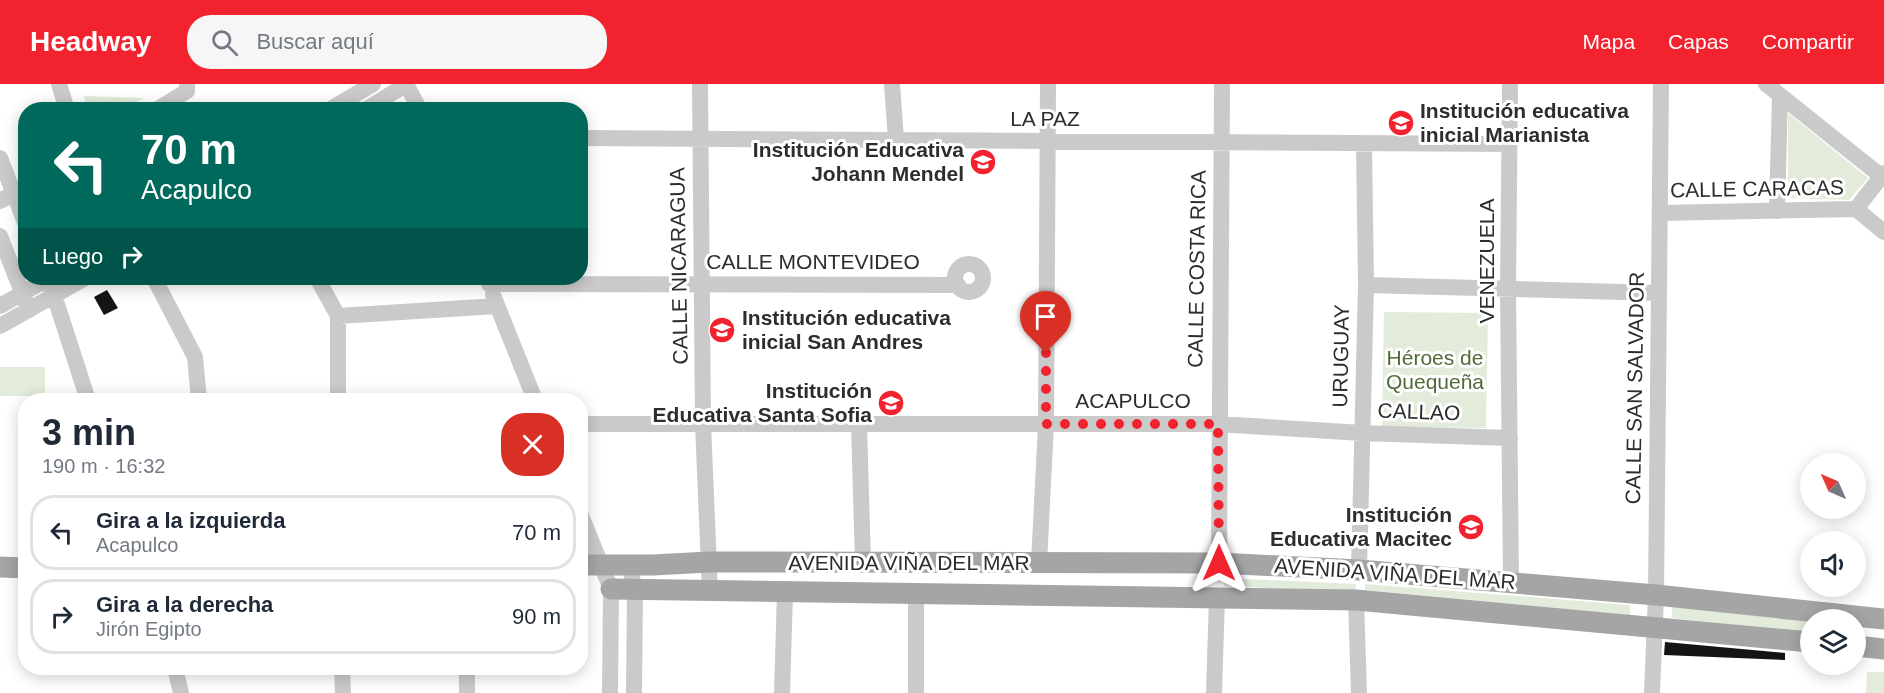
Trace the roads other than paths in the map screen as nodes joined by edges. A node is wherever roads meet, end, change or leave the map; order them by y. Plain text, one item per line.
1 (59, 84) edge
2 (187, 84) edge
3 (373, 84) edge
4 (407, 84) edge
5 (700, 84) edge
6 (892, 84) edge
7 (1048, 84) edge
8 (1222, 84) edge
9 (1510, 84) edge
10 (1661, 84) edge
11 (1766, 84) edge
12 (1780, 96) junction
13 (65, 102) edge
14 (169, 102) edge
15 (343, 102) edge
16 (377, 102) edge
17 (416, 102) edge
18 (588, 138) edge
19 (701, 139) junction
20 (896, 141) junction
21 (1047, 141) junction
22 (1221, 143) junction
23 (1364, 144) junction
24 (1510, 144) junction
25 (0, 158) edge
26 (1883, 174) edge
27 (13, 193) edge
28 (1856, 209) junction
29 (1777, 211) junction
30 (1659, 213) junction
31 (1884, 232) edge
32 (0, 236) edge
33 (588, 282) edge
34 (18, 283) edge
35 (703, 284) junction
36 (19, 285) edge
37 (35, 285) edge
38 (50, 285) edge
39 (72, 285) edge
40 (158, 285) edge
41 (321, 285) edge
42 (489, 285) edge
43 (958, 285) dead end
44 (1366, 285) junction
45 (1508, 289) junction
46 (22, 293) junction
47 (1659, 293) junction
48 (54, 295) junction
49 (0, 306) edge
50 (497, 306) junction
51 (29, 310) junction
52 (338, 316) junction
53 (0, 327) edge
54 (86, 393) edge
55 (198, 393) edge
56 (338, 393) edge
57 (532, 393) edge
58 (588, 424) edge
59 (703, 424) junction
60 (1046, 424) junction
61 (1218, 424) junction
62 (859, 425) junction
63 (1362, 433) junction
64 (1510, 438) junction
65 (709, 562) junction
66 (863, 562) junction
67 (1039, 563) junction
68 (1219, 563) junction
69 (591, 565) edge
70 (629, 565) junction
71 (0, 567) edge
72 (18, 568) edge
73 (1359, 570) junction
74 (0, 582) edge
75 (18, 582) edge
76 (1511, 582) junction
77 (611, 590) junction
78 (635, 590) junction
79 (710, 591) junction
80 (785, 592) junction
81 (916, 594) junction
82 (1656, 595) junction
83 (1217, 597) junction
84 (1356, 600) junction
85 (1884, 619) edge
86 (1654, 628) junction
87 (1800, 641) edge
88 (1866, 647) edge
89 (1884, 649) edge
90 (177, 675) edge
91 (342, 675) edge
92 (467, 675) edge
93 (181, 693) edge
94 (343, 693) edge
95 (467, 693) edge
96 (610, 693) edge
97 (634, 693) edge
98 (783, 693) edge
99 (916, 693) edge
100 (1214, 693) edge
101 (1359, 693) edge
102 (1652, 693) edge

1 - 13 street
2 - 14 street
3 - 15 street
4 - 16 street
4 - 17 street
5 - 19 street, CALLE NICARAGUA
6 - 20 street
7 - 21 street
8 - 22 street, CALLE COSTA RICA
9 - 24 street, VENEZUELA
10 - 30 street, CALLE SAN SALVADOR
11 - 12 street
12 - 26 street
12 - 29 street
18 - 19 street, LA PAZ
19 - 20 street, LA PAZ
19 - 35 street, CALLE NICARAGUA
20 - 21 street, LA PAZ
21 - 22 street, LA PAZ
21 - 60 street
22 - 23 street, LA PAZ
22 - 61 street, CALLE COSTA RICA
23 - 24 street, LA PAZ
23 - 44 street, URUGUAY
24 - 45 street, VENEZUELA
25 - 27 street
26 - 28 street
28 - 29 street, CALLE CARACAS
28 - 31 street
29 - 30 street, CALLE CARACAS
30 - 47 street, CALLE SAN SALVADOR
32 - 34 street
33 - 35 street, CALLE MONTEVIDEO
35 - 43 street, CALLE MONTEVIDEO
35 - 59 street, CALLE NICARAGUA
36 - 46 street
37 - 46 street
38 - 48 street
39 - 48 street
40 - 55 street
41 - 52 street
42 - 50 street
44 - 45 street
44 - 63 street, URUGUAY
45 - 47 street
45 - 64 street, VENEZUELA
46 - 49 street
46 - 51 street
47 - 82 street, CALLE SAN SALVADOR
48 - 51 street
48 - 54 street
50 - 52 street
50 - 57 street
51 - 53 street
52 - 56 street
58 - 59 street, ACAPULCO
59 - 62 street, ACAPULCO
59 - 65 street, CALLE NICARAGUA
60 - 61 street, ACAPULCO
60 - 62 street, ACAPULCO
60 - 67 street
61 - 63 street, CALLAO
61 - 68 street, CALLE COSTA RICA
62 - 66 street
63 - 64 street, CALLAO
63 - 73 street, URUGUAY
64 - 76 street, VENEZUELA
65 - 66 main road, AVENIDA VIÑA DEL MAR
65 - 70 main road, AVENIDA VIÑA DEL MAR
65 - 79 street, CALLE NICARAGUA
66 - 67 main road, AVENIDA VIÑA DEL MAR
67 - 68 main road, AVENIDA VIÑA DEL MAR
68 - 73 main road, AVENIDA VIÑA DEL MAR
69 - 70 main road, AVENIDA VIÑA DEL MAR
69 - 77 street
70 - 78 street
71 - 72 main road
73 - 76 main road, AVENIDA VIÑA DEL MAR
74 - 75 main road
76 - 82 main road, AVENIDA VIÑA DEL MAR
77 - 78 main road, AVENIDA VIÑA DEL MAR
77 - 96 street
78 - 79 main road, AVENIDA VIÑA DEL MAR
78 - 97 street
79 - 80 main road, AVENIDA VIÑA DEL MAR
80 - 81 main road, AVENIDA VIÑA DEL MAR
80 - 98 street
81 - 83 main road, AVENIDA VIÑA DEL MAR
81 - 99 street
82 - 85 main road, AVENIDA VIÑA DEL MAR
82 - 86 street, CALLE SAN SALVADOR
83 - 84 main road, AVENIDA VIÑA DEL MAR
83 - 100 street
84 - 86 main road, AVENIDA VIÑA DEL MAR
84 - 101 street
86 - 87 main road, AVENIDA VIÑA DEL MAR
86 - 102 street, CALLE SAN SALVADOR
88 - 89 main road
90 - 93 street
91 - 94 street
92 - 95 street

